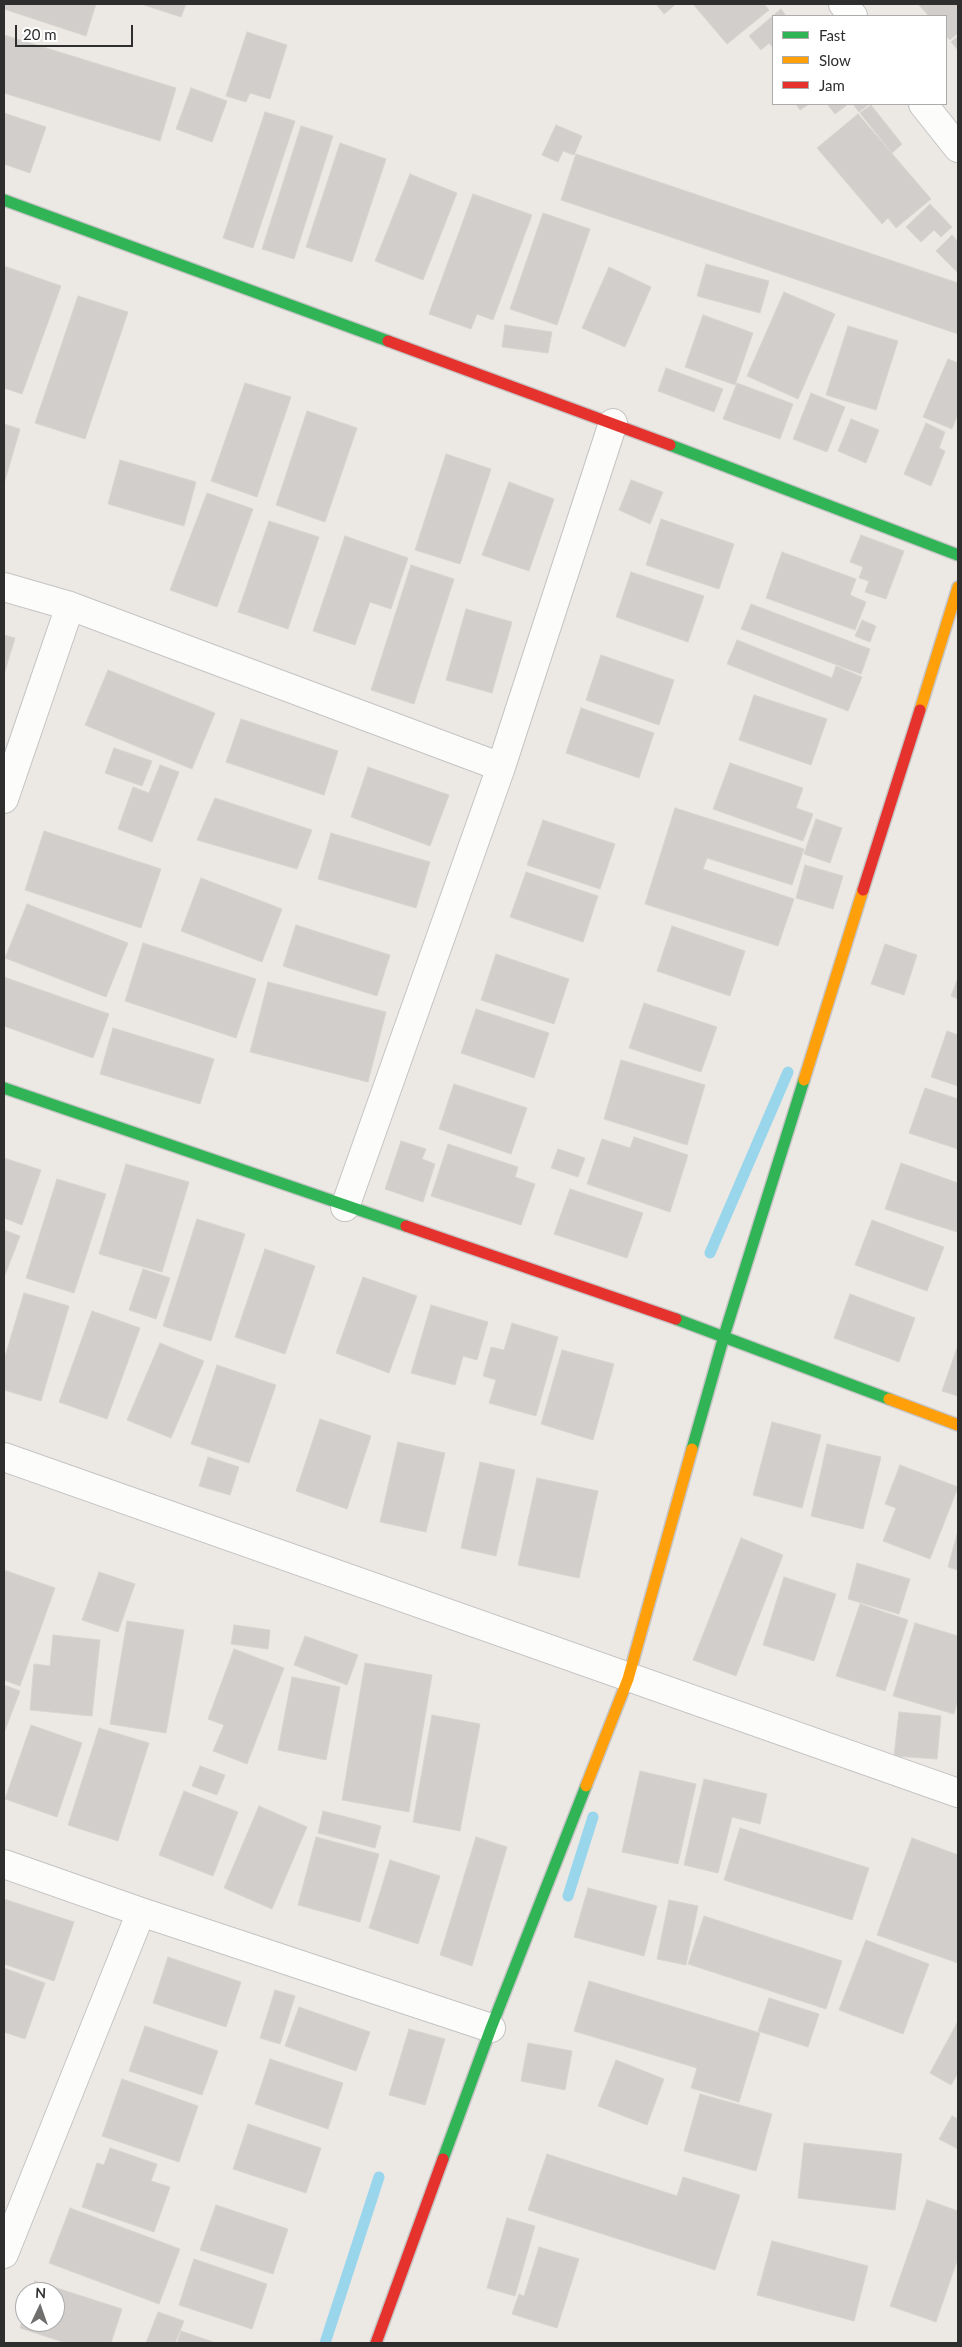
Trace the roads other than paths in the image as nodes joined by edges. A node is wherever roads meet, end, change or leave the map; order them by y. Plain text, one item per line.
1 (844, 4) edge
2 (852, 15) edge
3 (924, 105) edge
4 (958, 148) edge
5 (4, 200) edge
6 (613, 423) junction
7 (958, 555) edge
8 (4, 587) edge
9 (958, 587) edge
10 (70, 606) junction
11 (501, 767) junction
12 (4, 799) edge
13 (4, 1088) edge
14 (345, 1207) junction
15 (724, 1336) junction
16 (958, 1425) edge
17 (4, 1457) edge
18 (628, 1678) junction
19 (958, 1793) edge
20 (4, 1864) edge
21 (141, 1912) junction
22 (491, 2028) junction
23 (4, 2254) edge
24 (376, 2343) edge

1 - 2 street
3 - 4 street
5 - 6 street
6 - 7 street
6 - 11 street
8 - 10 street
9 - 15 street
10 - 11 street
10 - 12 street
11 - 14 street
13 - 14 street
14 - 15 street
15 - 16 street
15 - 18 street
17 - 18 street
18 - 19 street
18 - 22 street
20 - 21 street
21 - 22 street
21 - 23 street
22 - 24 street

